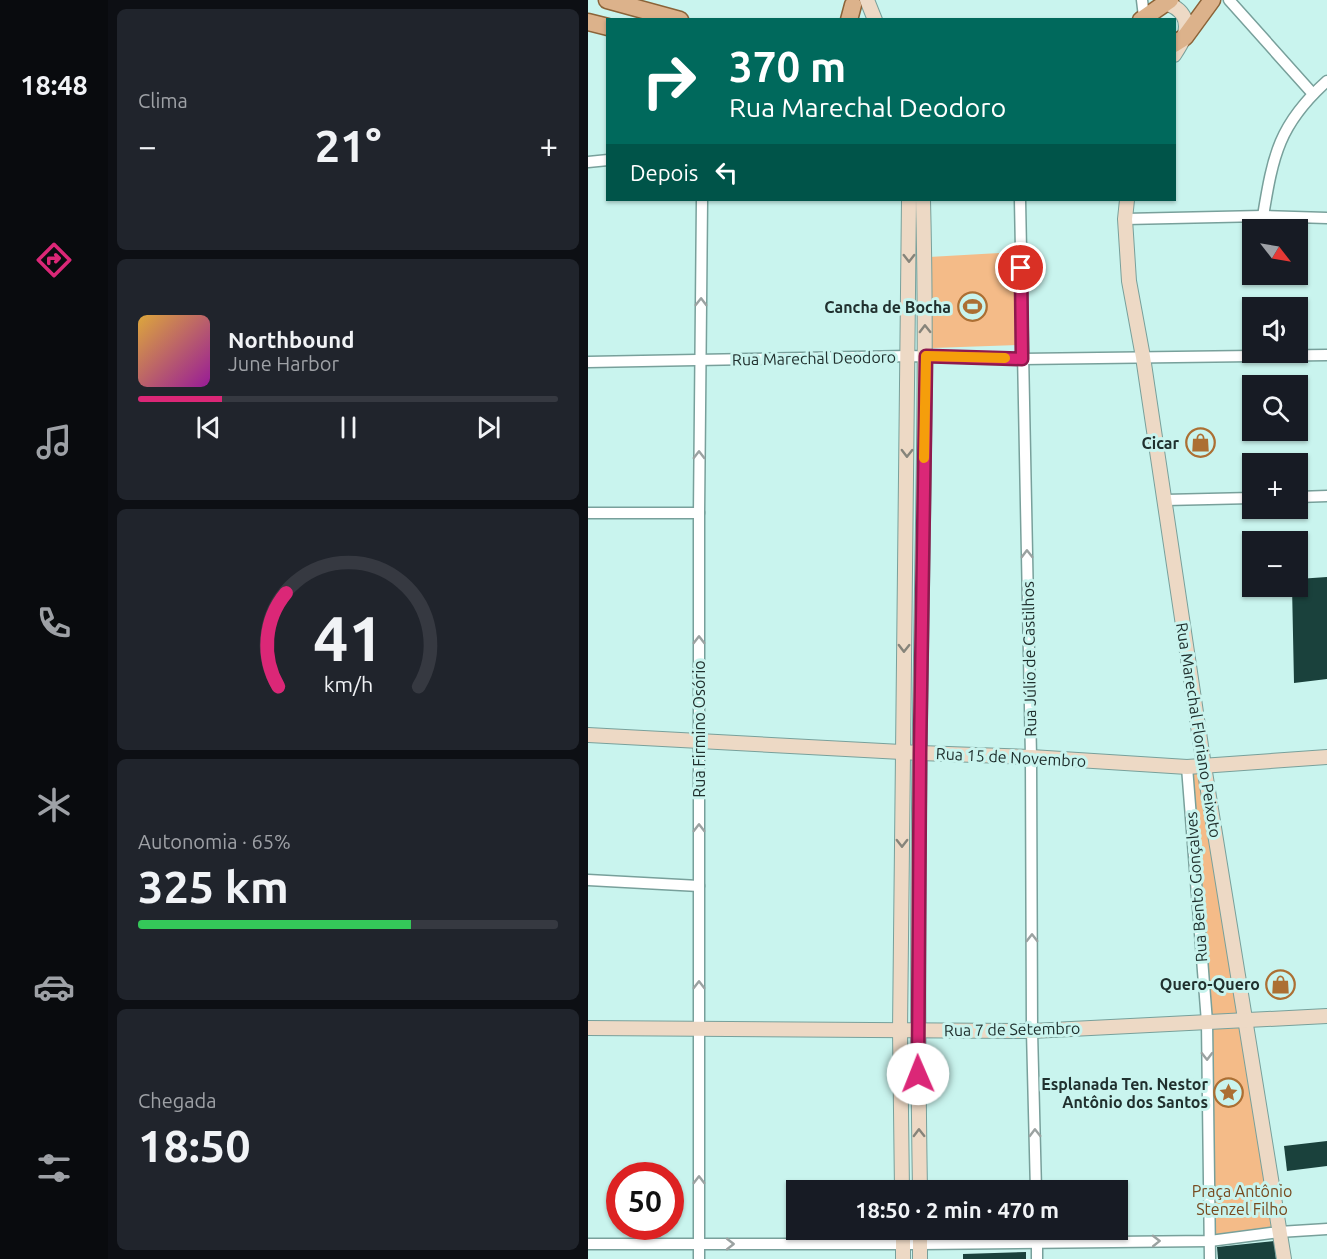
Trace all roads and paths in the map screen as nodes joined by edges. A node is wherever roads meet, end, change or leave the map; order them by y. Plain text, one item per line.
1 (607, 0) edge
2 (1142, 0) edge
3 (1212, 0) edge
4 (1229, 0) edge
5 (1164, 1) edge
6 (855, 9) edge
7 (673, 18) edge
8 (871, 18) edge
9 (1143, 18) edge
10 (1144, 18) edge
11 (588, 22) edge
12 (606, 26) edge
13 (1180, 40) edge
14 (1327, 81) edge
15 (1313, 94) junction
16 (606, 160) edge
17 (588, 162) edge
18 (702, 201) edge
19 (909, 201) edge
20 (923, 201) edge
21 (1020, 201) edge
22 (1127, 201) edge
23 (1263, 216) junction
24 (1327, 218) edge
25 (1125, 219) junction
26 (909, 222) junction
27 (924, 222) junction
28 (1327, 355) edge
29 (908, 356) junction
30 (926, 356) junction
31 (1143, 357) junction
32 (1022, 359) junction
33 (700, 360) junction
34 (588, 362) edge
35 (907, 418) junction
36 (925, 418) junction
37 (1327, 496) edge
38 (1308, 497) edge
39 (1242, 498) edge
40 (1165, 500) junction
41 (588, 513) edge
42 (699, 513) junction
43 (923, 536) junction
44 (906, 537) junction
45 (588, 735) edge
46 (700, 740) junction
47 (902, 752) junction
48 (920, 753) junction
49 (1031, 757) junction
50 (1327, 757) edge
51 (1204, 766) junction
52 (1187, 767) junction
53 (588, 879) edge
54 (699, 886) junction
55 (1327, 1016) edge
56 (1246, 1021) junction
57 (1207, 1022) junction
58 (588, 1028) edge
59 (699, 1028) junction
60 (900, 1031) junction
61 (917, 1031) junction
62 (1032, 1031) junction
63 (902, 1180) edge
64 (920, 1180) edge
65 (1036, 1180) edge
66 (1327, 1229) edge
67 (1279, 1232) junction
68 (826, 1240) edge
69 (903, 1240) edge
70 (911, 1240) edge
71 (921, 1240) edge
72 (1210, 1240) junction
73 (1037, 1243) junction
74 (588, 1244) edge
75 (921, 1244) junction
76 (699, 1245) junction
77 (699, 1259) edge
78 (903, 1259) edge
79 (920, 1259) edge
80 (1037, 1259) edge
81 (1210, 1259) edge
82 (1284, 1259) edge

1 - 7 main road
2 - 9 street
3 - 13 main road
4 - 15 street
5 - 10 main road
5 - 13 street
6 - 8 street
11 - 12 main road
14 - 15 street
15 - 23 street
16 - 17 street
33 -> 18 street, Rua Firmino Osório
19 - 26 street
20 - 27 street
21 - 32 street, Rua Júlio de Castilhos
22 - 25 street, Rua Marechal Floriano Peixoto
23 - 24 street
23 - 25 street
25 - 31 street, Rua Marechal Floriano Peixoto
26 - 27 street
26 -> 29 street
30 -> 27 street
28 - 31 street, Rua Marechal Deodoro
29 - 30 street, Rua Marechal Deodoro
29 - 33 street, Rua Marechal Deodoro
29 - 35 street
30 - 32 street, Rua Marechal Deodoro
30 - 36 street
31 - 32 street, Rua Marechal Deodoro
31 - 40 street, Rua Marechal Floriano Peixoto
49 -> 32 street, Rua Júlio de Castilhos
33 - 34 street, Rua Marechal Deodoro
42 -> 33 street, Rua Firmino Osório
35 - 36 street
35 -> 44 street
36 - 43 street
37 - 38 street
39 - 40 street
40 - 51 street, Rua Marechal Floriano Peixoto
41 - 42 street
46 -> 42 street, Rua Firmino Osório
43 - 44 street
43 - 48 street
44 -> 47 street
45 - 46 street, Rua 15 de Novembro
46 - 47 street, Rua 15 de Novembro
54 -> 46 street, Rua Firmino Osório
47 - 48 street, Rua 15 de Novembro
47 -> 60 street
48 - 49 street, Rua 15 de Novembro
48 - 61 street
49 - 52 street, Rua 15 de Novembro
62 -> 49 street, Rua Júlio de Castilhos
50 - 51 street, Rua 15 de Novembro
51 - 52 street, Rua 15 de Novembro
51 - 56 street, Rua Marechal Floriano Peixoto
52 - 57 street, Rua Bento Gonçalves
53 - 54 street
59 -> 54 street, Rua Firmino Osório
55 - 56 street, Rua 7 de Setembro
56 - 57 street, Rua 7 de Setembro
56 - 67 street, Rua Marechal Floriano Peixoto
57 - 62 street, Rua 7 de Setembro
57 -> 72 street, Rua Bento Gonçalves
58 - 59 street, Rua 7 de Setembro
59 - 60 street, Rua 7 de Setembro
76 -> 59 street, Rua Firmino Osório
60 - 61 street, Rua 7 de Setembro
60 - 63 street
61 - 62 street, Rua 7 de Setembro
64 -> 61 street
65 -> 62 street, Rua Júlio de Castilhos
66 - 67 street
67 - 72 street
67 - 82 street, Rua Marechal Floriano Peixoto
76 -> 68 street
69 - 78 street
70 - 75 street
71 - 75 street
73 -> 72 street
72 - 81 street, Rua Bento Gonçalves
73 - 75 street
73 - 80 street
74 - 76 street
75 - 79 street
76 - 77 street, Rua Firmino Osório

